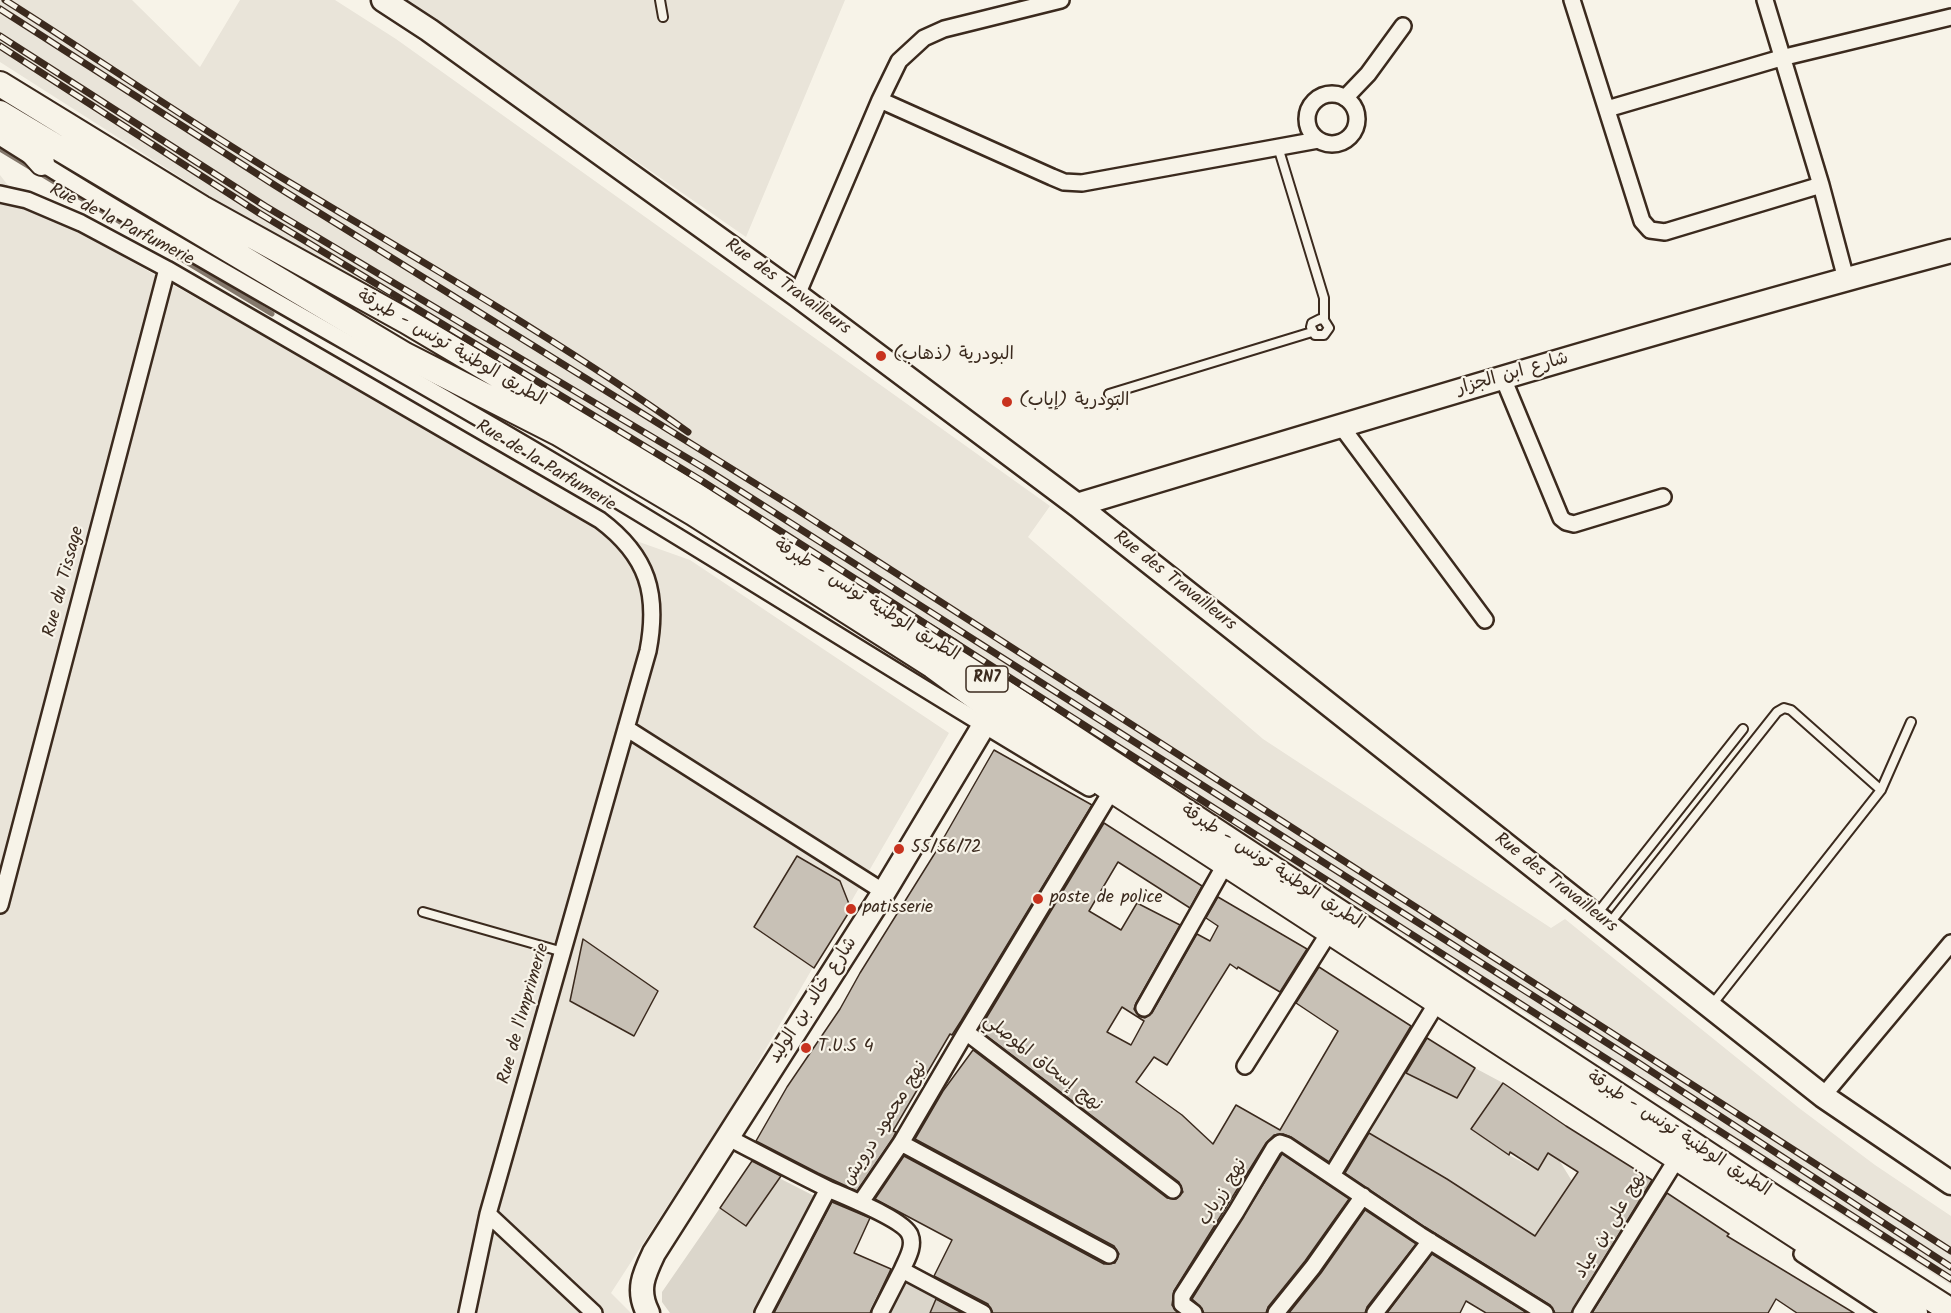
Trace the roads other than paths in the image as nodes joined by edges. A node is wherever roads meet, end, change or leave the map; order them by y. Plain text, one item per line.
1 (383, 0) edge
2 (660, 0) edge
3 (1572, 0) edge
4 (1765, 0) edge
5 (1054, 1) edge
6 (663, 17) dead end
7 (1951, 17) edge
8 (1403, 26) dead end
9 (1781, 58) junction
10 (0, 84) edge
11 (1345, 98) junction
12 (880, 100) junction
13 (1607, 109) junction
14 (0, 114) edge
15 (0, 137) edge
16 (1318, 140) junction
17 (1278, 147) junction
18 (42, 163) junction
19 (1821, 185) junction
20 (0, 194) edge
21 (1951, 251) edge
22 (167, 269) junction
23 (1846, 279) junction
24 (797, 295) junction
25 (1324, 320) junction
26 (1312, 332) junction
27 (1503, 378) junction
28 (1109, 394) dead end
29 (1341, 426) junction
30 (1663, 497) dead end
31 (1077, 505) junction
32 (1485, 620) dead end
33 (994, 710) junction
34 (1911, 722) dead end
35 (626, 728) junction
36 (1743, 729) dead end
37 (1881, 790) junction
38 (1110, 794) junction
39 (1223, 867) junction
40 (884, 892) junction
41 (0, 905) edge
42 (423, 912) dead end
43 (1601, 921) junction
44 (1328, 934) junction
45 (1951, 943) edge
46 (563, 952) junction
47 (1436, 1003) junction
48 (1710, 1007) junction
49 (1144, 1008) dead end
50 (966, 1032) junction
51 (1245, 1066) dead end
52 (1823, 1096) junction
53 (727, 1137) junction
54 (902, 1143) junction
55 (1674, 1162) junction
56 (1332, 1175) junction
57 (1951, 1183) edge
58 (828, 1189) junction
59 (1173, 1190) dead end
60 (1363, 1196) junction
61 (861, 1202) junction
62 (488, 1214) junction
63 (1430, 1241) junction
64 (1109, 1255) dead end
65 (902, 1270) junction
66 (1951, 1311) edge
67 (466, 1313) edge
68 (594, 1313) edge
69 (648, 1313) edge
70 (763, 1313) edge
71 (880, 1313) edge
72 (983, 1313) edge
73 (1194, 1313) edge
74 (1276, 1313) edge
75 (1375, 1313) edge
76 (1545, 1313) edge
77 (1581, 1313) edge
78 (1892, 1313) edge
79 (1915, 1313) edge

1 - 24 street, Rue des Travailleurs
2 - 6 lane
3 - 13 street
4 - 9 street
5 - 12 street
7 - 9 street
8 - 11 street
9 - 13 street
9 - 19 street
10 - 33 main road, الطريق الوطنية تونس - طبرقة / RN7
11 - 16 street
11 - 16 street
12 - 17 street
12 - 24 street
13 - 19 street
14 - 18 main road
14 - 33 main road, الطريق الوطنية تونس - طبرقة / RN7
15 - 18 street
16 - 17 street
17 - 25 lane
18 - 33 street
19 - 23 street
20 - 22 street, Rue de la Parfumerie
21 - 23 street, شارع ابن الجزار
22 - 35 street, Rue de la Parfumerie
22 - 41 street, Rue du Tissage
23 - 27 street, شارع ابن الجزار
24 - 31 street, Rue des Travailleurs
25 - 26 lane
25 - 26 lane
26 - 28 lane
27 - 29 street, شارع ابن الجزار
27 - 30 street
29 - 31 street, شارع ابن الجزار
29 - 32 street
31 - 43 street, Rue des Travailleurs
33 - 38 main road, الطريق الوطنية تونس - طبرقة / RN7
33 - 40 street, شارع خالد بن الوليد
33 - 66 main road, الطريق الوطنية تونس - طبرقة / RN7
34 - 37 lane
35 - 40 street
35 - 46 street, Rue de l'Imprimerie
36 - 43 lane
37 - 43 lane
37 - 48 lane
38 - 39 main road, الطريق الوطنية تونس - طبرقة / RN7
38 - 50 street, نهج إسحاق الموصلي
39 - 44 main road, الطريق الوطنية تونس - طبرقة / RN7
39 - 49 street
40 - 53 street, شارع خالد بن الوليد
42 - 46 lane
43 - 48 street, Rue des Travailleurs
44 - 47 main road, الطريق الوطنية تونس - طبرقة / RN7
44 - 51 street
45 - 52 street
46 - 62 street, Rue de l'Imprimerie
47 - 55 main road, الطريق الوطنية تونس - طبرقة / RN7
47 - 56 street
48 - 52 street, Rue des Travailleurs
50 - 54 street, نهج محمود درويش
50 - 59 street, نهج إسحاق الموصلي
52 - 57 street, Rue des Travailleurs
53 - 58 street, نهج محمود درويش
53 - 69 street, شارع خالد بن الوليد
54 - 61 street, نهج محمود درويش
54 - 64 street
55 - 77 street, نهج علي بن عياد
55 - 78 street
55 - 79 main road, الطريق الوطنية تونس - طبرقة / RN7
56 - 60 street
56 - 73 street, نهج زرياب
58 - 61 street, نهج محمود درويش
58 - 70 street
60 - 63 street
60 - 74 street
61 - 65 street
62 - 67 street, Rue de l'Imprimerie
62 - 68 street
63 - 75 street
63 - 76 street
65 - 71 street
65 - 72 street

